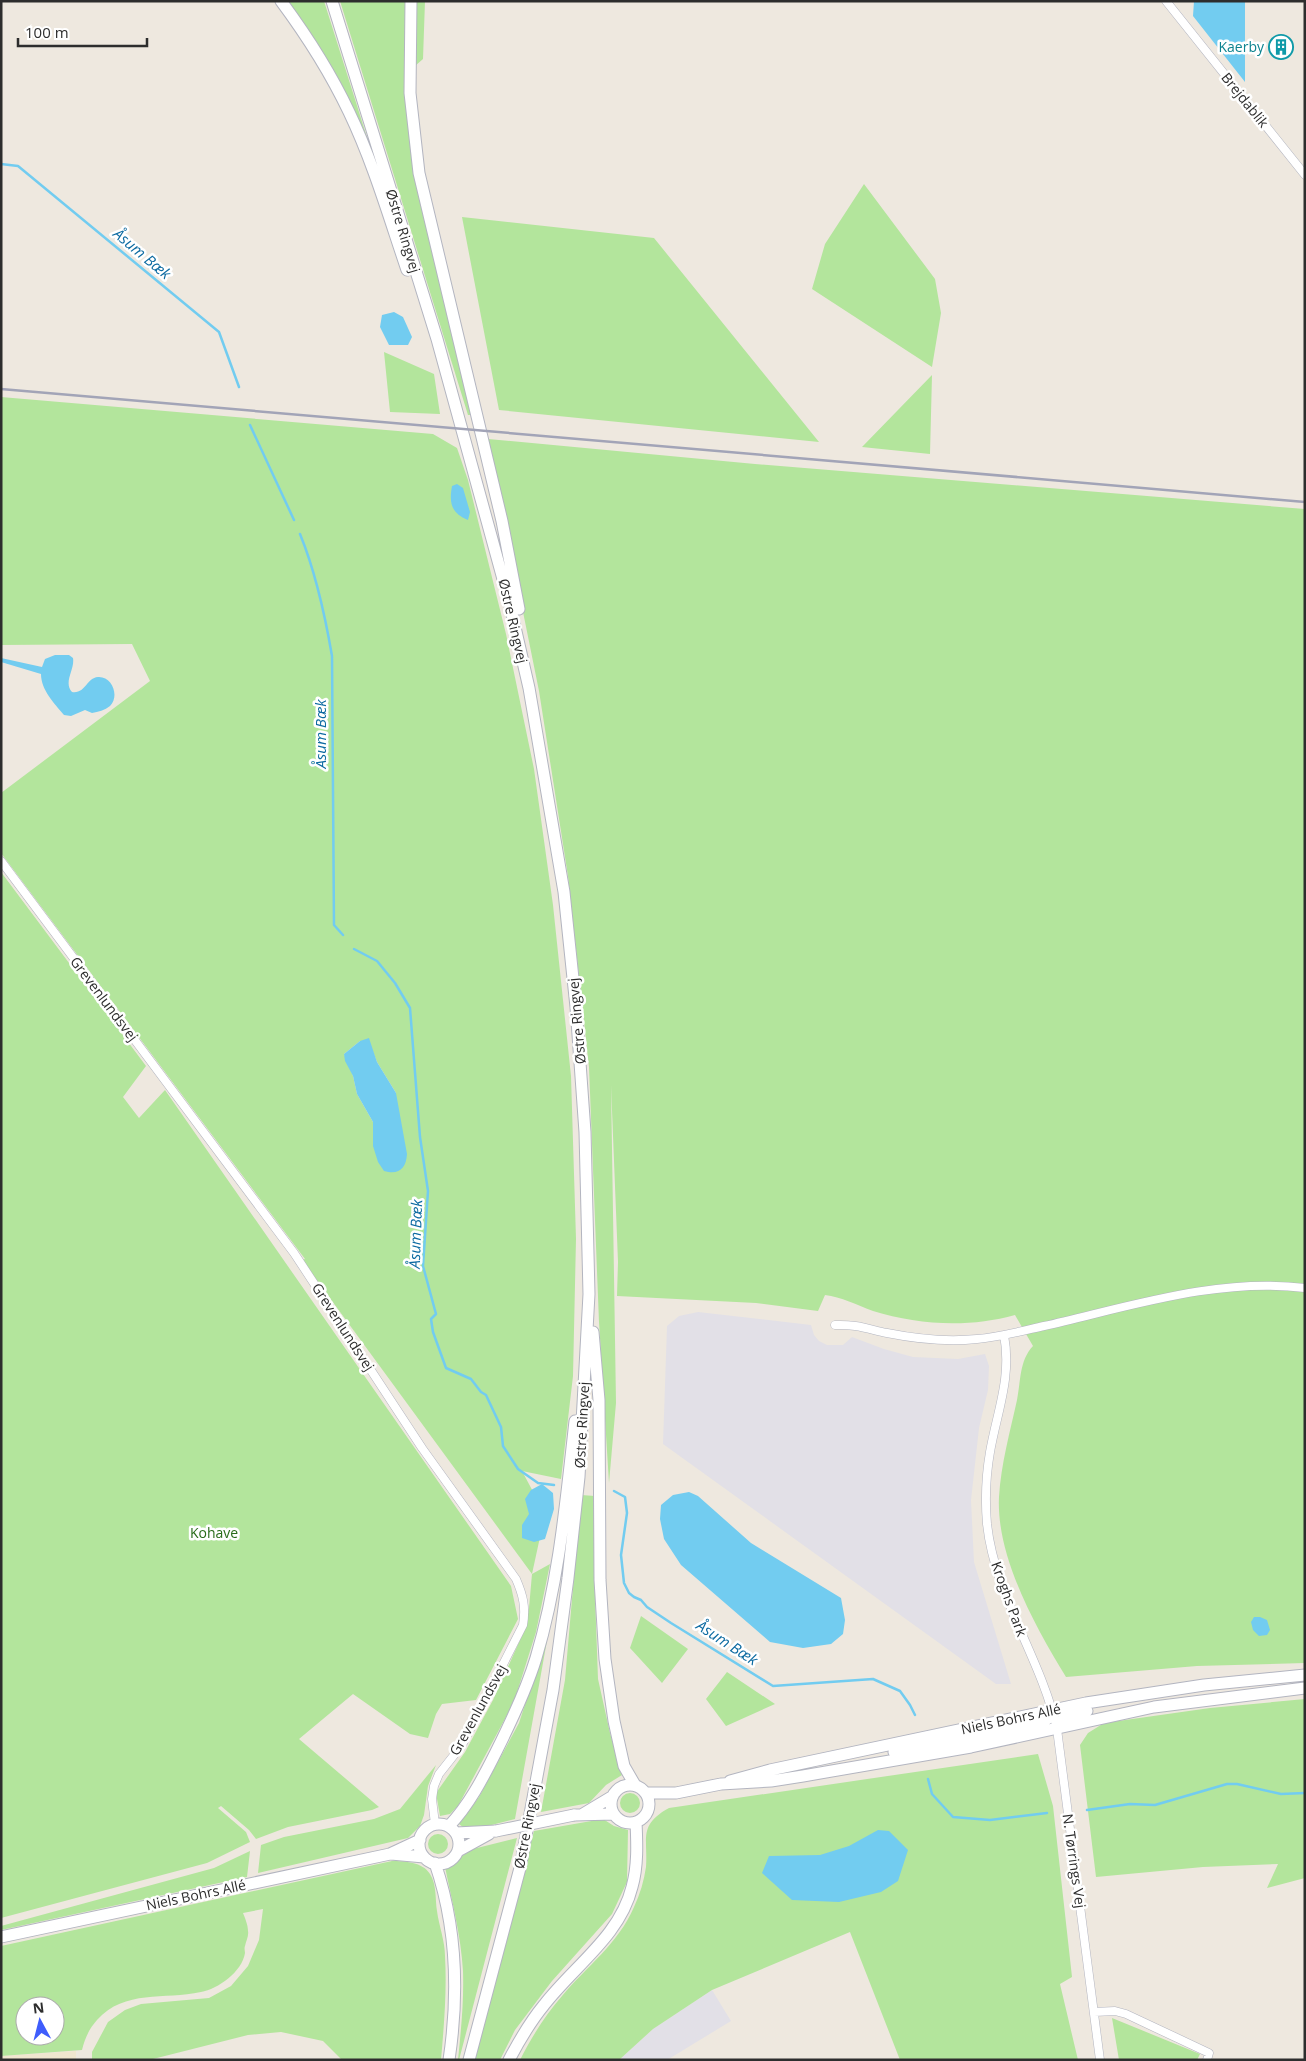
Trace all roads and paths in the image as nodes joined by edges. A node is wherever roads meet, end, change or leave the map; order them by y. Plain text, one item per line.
1 (281, 1) edge
2 (332, 1) edge
3 (411, 1) edge
4 (1166, 1) edge
5 (1305, 175) edge
6 (437, 339) junction
7 (529, 688) junction
8 (1, 861) edge
9 (1305, 1288) edge
10 (589, 1294) junction
11 (835, 1325) dead end
12 (1004, 1336) junction
13 (584, 1383) junction
14 (1305, 1675) edge
15 (1266, 1679) junction
16 (1305, 1688) edge
17 (1052, 1710) junction
18 (1057, 1729) junction
19 (770, 1781) junction
20 (721, 1784) junction
21 (635, 1786) junction
22 (646, 1793) junction
23 (676, 1793) junction
24 (613, 1796) junction
25 (649, 1809) junction
26 (579, 1814) junction
27 (614, 1814) junction
28 (636, 1822) junction
29 (435, 1824) junction
30 (453, 1830) junction
31 (493, 1832) junction
32 (420, 1840) junction
33 (458, 1851) junction
34 (390, 1854) junction
35 (430, 1860) junction
36 (1, 1937) edge
37 (1094, 2012) junction
38 (449, 2060) edge
39 (470, 2060) edge
40 (510, 2060) edge
41 (1100, 2060) edge
42 (1207, 2060) edge

1 - 6 main road
2 - 6 main road, Østre Ringvej
3 - 7 main road
4 - 5 street, Brejdablik
6 - 7 main road, Østre Ringvej
7 - 10 main road, Østre Ringvej
8 - 29 street, Grevenlundsvej
9 - 12 street
10 - 13 main road, Østre Ringvej
10 - 21 main road
11 - 12 street
12 - 17 street, Kroghs Park
13 - 30 main road
13 - 39 main road, Østre Ringvej
14 - 15 main road, Niels Bohrs Allé
15 - 17 main road, Niels Bohrs Allé
15 - 18 main road
16 - 18 main road, Niels Bohrs Allé
17 - 18 street, N. Tørrings Vej
17 - 19 main road
17 - 20 main road, Niels Bohrs Allé
18 - 19 main road, Niels Bohrs Allé
18 - 37 street, N. Tørrings Vej
19 - 20 main road, Niels Bohrs Allé
20 - 23 main road, Niels Bohrs Allé
21 - 22 main road
21 - 24 main road
22 - 23 main road, Niels Bohrs Allé
22 - 25 main road
23 - 25 main road, Niels Bohrs Allé
24 - 26 main road
24 - 27 main road
25 - 28 main road
26 - 27 main road
26 - 31 main road, bridge
27 - 28 main road
28 - 40 main road
29 - 30 main road
29 - 32 main road
30 - 31 main road
30 - 33 main road
31 - 33 main road
32 - 34 main road, Niels Bohrs Allé
32 - 35 main road
33 - 35 main road
34 - 35 main road, Niels Bohrs Allé
34 - 36 main road, Niels Bohrs Allé
35 - 38 main road
37 - 41 street, N. Tørrings Vej
37 - 42 street

